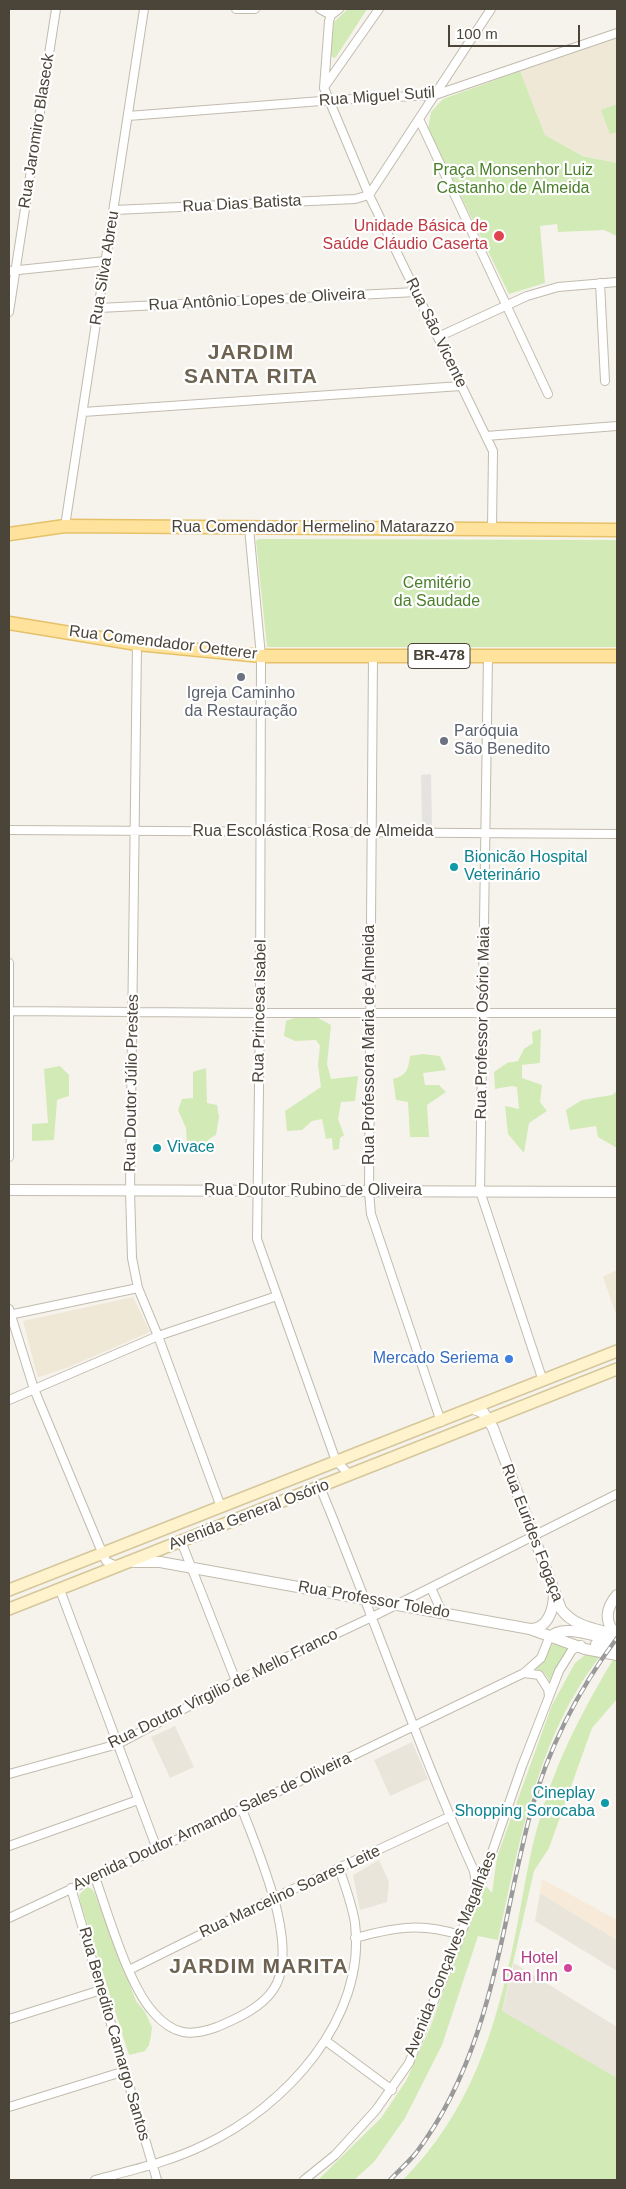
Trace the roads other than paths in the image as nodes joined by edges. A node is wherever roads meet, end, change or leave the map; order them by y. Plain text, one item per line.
1 (56, 9) edge
2 (144, 9) edge
3 (236, 9) edge
4 (253, 9) edge
5 (320, 9) edge
6 (338, 9) edge
7 (379, 9) edge
8 (491, 9) edge
9 (331, 15) junction
10 (617, 33) edge
11 (326, 61) junction
12 (339, 66) junction
13 (324, 88) junction
14 (435, 96) junction
15 (329, 101) junction
16 (128, 116) junction
17 (418, 119) junction
18 (369, 195) junction
19 (114, 210) junction
20 (106, 261) junction
21 (12, 270) edge
22 (617, 282) edge
23 (600, 283) junction
24 (416, 292) junction
25 (507, 306) junction
26 (99, 308) junction
27 (9, 312) edge
28 (438, 337) junction
29 (605, 381) dead end
30 (461, 386) junction
31 (548, 394) dead end
32 (83, 412) junction
33 (617, 426) edge
34 (486, 436) junction
35 (65, 526) junction
36 (249, 528) junction
37 (492, 529) junction
38 (617, 530) edge
39 (9, 534) edge
40 (9, 623) edge
41 (137, 644) junction
42 (261, 656) junction
43 (373, 656) junction
44 (488, 656) junction
45 (617, 656) edge
46 (9, 830) edge
47 (136, 831) junction
48 (260, 832) junction
49 (372, 832) junction
50 (485, 833) junction
51 (617, 834) edge
52 (9, 963) edge
53 (9, 1011) edge
54 (133, 1012) junction
55 (483, 1012) junction
56 (260, 1013) junction
57 (370, 1013) junction
58 (617, 1013) edge
59 (9, 1156) edge
60 (9, 1190) edge
61 (130, 1191) junction
62 (480, 1191) junction
63 (257, 1192) junction
64 (368, 1192) junction
65 (617, 1192) edge
66 (138, 1288) junction
67 (277, 1296) junction
68 (9, 1313) edge
69 (158, 1336) junction
70 (617, 1352) edge
71 (617, 1369) edge
72 (543, 1381) junction
73 (34, 1389) junction
74 (9, 1400) edge
75 (474, 1409) junction
76 (489, 1420) junction
77 (441, 1422) junction
78 (336, 1461) junction
79 (350, 1475) junction
80 (320, 1487) junction
81 (617, 1494) edge
82 (221, 1507) junction
83 (534, 1537) junction
84 (181, 1541) junction
85 (102, 1554) junction
86 (128, 1562) junction
87 (116, 1566) junction
88 (192, 1568) junction
89 (431, 1588) junction
90 (9, 1590) edge
91 (60, 1590) junction
92 (554, 1591) junction
93 (617, 1594) edge
94 (365, 1598) junction
95 (396, 1605) junction
96 (9, 1609) edge
97 (442, 1612) junction
98 (372, 1617) junction
99 (530, 1629) junction
100 (617, 1635) edge
101 (549, 1638) junction
102 (617, 1640) edge
103 (579, 1646) junction
104 (617, 1647) edge
105 (617, 1654) edge
106 (524, 1673) junction
107 (236, 1682) junction
108 (549, 1696) junction
109 (414, 1727) junction
110 (118, 1744) junction
111 (10, 1771) edge
112 (138, 1800) junction
113 (242, 1809) junction
114 (451, 1816) junction
115 (9, 1846) edge
116 (158, 1849) junction
117 (469, 1860) junction
118 (339, 1868) junction
119 (486, 1869) junction
120 (95, 1877) junction
121 (71, 1888) junction
122 (477, 1892) junction
123 (274, 1898) junction
124 (9, 1918) edge
125 (459, 1935) junction
126 (355, 1938) junction
127 (129, 1970) junction
128 (101, 1990) junction
129 (9, 2019) edge
130 (326, 2041) junction
131 (125, 2071) junction
132 (392, 2090) junction
133 (9, 2107) edge
134 (152, 2164) junction
135 (95, 2180) edge
136 (157, 2180) edge
137 (304, 2180) edge

1 - 21 street, Rua Jaromiro Blaseck
2 - 16 street, Rua Silva Abreu
3 - 4 street
5 - 9 street
6 - 9 street
7 - 12 street
8 - 14 street
9 - 11 street
10 - 14 street, Rua Miguel Sutil
11 - 12 street
11 - 13 street
12 - 13 street
13 - 15 street, Rua São Vicente
14 - 15 street, Rua Miguel Sutil
14 - 17 street
15 - 16 street, Rua Miguel Sutil
15 - 18 street, Rua São Vicente
16 - 19 street, Rua Silva Abreu
17 - 18 street
17 - 25 street
18 - 19 street, Rua Dias Batista
18 - 24 street, Rua São Vicente
19 - 20 street, Rua Silva Abreu
20 - 21 street
20 - 26 street, Rua Silva Abreu
21 - 27 street, Rua Jaromiro Blaseck
22 - 23 street
23 - 25 street
23 - 29 street
24 - 26 street, Rua Antônio Lopes de Oliveira
24 - 28 street, Rua São Vicente
25 - 28 street
25 - 31 street
26 - 32 street, Rua Silva Abreu
28 - 30 street, Rua São Vicente
30 - 32 street
30 - 34 street, Rua São Vicente
32 - 35 street, Rua Silva Abreu
33 - 34 street
34 - 37 street, Rua São Vicente
35 - 36 main road, Rua Comendador Hermelino Matarazzo
35 - 39 main road, Rua Comendador Hermelino Matarazzo
36 - 37 main road, Rua Comendador Hermelino Matarazzo
36 - 42 street, Rua Princesa Isabel
37 - 38 main road, Rua Comendador Hermelino Matarazzo
40 - 41 main road, Rua Comendador Oetterer / BR-478
41 - 42 main road, Rua Comendador Oetterer / BR-478
41 - 47 street, Rua Doutor Júlio Prestes
42 - 43 main road, Rua Comendador Oetterer / BR-478
42 - 48 street, Rua Princesa Isabel
43 - 44 main road, Rua Comendador Oetterer / BR-478
43 - 49 street, Rua Professora Maria de Almeida
44 - 45 main road, Rua Comendador Oetterer / BR-478
44 - 50 street, Rua Professor Osório Maia
46 - 47 street, Rua Escolástica Rosa de Almeida
47 - 48 street, Rua Escolástica Rosa de Almeida
47 - 54 street, Rua Doutor Júlio Prestes
48 - 49 street, Rua Escolástica Rosa de Almeida
48 - 56 street, Rua Princesa Isabel
49 - 50 street, Rua Escolástica Rosa de Almeida
49 - 57 street, Rua Professora Maria de Almeida
50 - 51 street, Rua Escolástica Rosa de Almeida
50 - 55 street, Rua Professor Osório Maia
52 - 53 street
53 - 54 street
53 - 59 street
54 - 56 street
54 - 61 street, Rua Doutor Júlio Prestes
55 - 57 street
55 - 58 street
55 - 62 street, Rua Professor Osório Maia
56 - 57 street
56 - 63 street, Rua Princesa Isabel
57 - 64 street, Rua Professora Maria de Almeida
60 - 61 street, Rua Doutor Rubino de Oliveira
61 - 63 street, Rua Doutor Rubino de Oliveira
61 - 66 street, Rua Doutor Júlio Prestes
62 - 64 street, Rua Doutor Rubino de Oliveira
62 - 65 street, Rua Doutor Rubino de Oliveira
62 - 72 street, Rua Professor Osório Maia
63 - 64 street, Rua Doutor Rubino de Oliveira
63 - 67 street, Rua Princesa Isabel
64 - 77 street, Rua Professora Maria de Almeida
66 - 68 street
66 - 69 street, Rua Doutor Júlio Prestes
67 - 69 street
67 - 78 street, Rua Princesa Isabel
68 - 73 street
69 - 73 street
69 - 82 street, Rua Doutor Júlio Prestes
70 - 72 main road, Avenida General Osório
71 - 76 main road, Avenida General Osório
72 - 75 main road, Avenida General Osório
73 - 74 street
73 - 85 street
75 - 76 street
75 - 77 main road, Avenida General Osório
76 - 79 main road, Avenida General Osório
76 - 83 street, Rua Eurides Fogaça
77 - 78 main road, Avenida General Osório
78 - 79 street, Rua Princesa Isabel
78 - 82 main road, Avenida General Osório
79 - 80 main road, Avenida General Osório
80 - 84 main road, Avenida General Osório
80 - 94 street
81 - 83 street, Rua Doutor Virgilio de Mello Franco
82 - 85 main road, Avenida General Osório
83 - 89 street, Rua Doutor Virgilio de Mello Franco
83 - 92 street, Rua Eurides Fogaça
84 - 86 main road, Avenida General Osório
84 - 88 street
85 - 87 street
85 - 90 main road, Avenida General Osório
86 - 87 main road, Avenida General Osório
86 - 88 street, Rua Professor Toledo
87 - 91 main road, Avenida General Osório
88 - 94 street, Rua Professor Toledo
88 - 107 street
89 - 95 street, Rua Doutor Virgilio de Mello Franco
89 - 97 street
91 - 96 main road, Avenida General Osório
91 - 110 street
92 - 99 street
92 - 100 street, Rua Eurides Fogaça
93 - 100 street
94 - 95 street, Rua Professor Toledo
94 - 98 street
95 - 97 street, Rua Professor Toledo
95 - 98 street, Rua Doutor Virgilio de Mello Franco
97 - 99 street, Rua Professor Toledo
98 - 107 street, Rua Doutor Virgilio de Mello Franco
98 - 109 street
99 - 101 street, Rua Professor Toledo
101 - 102 street
101 - 103 street, Rua Professor Toledo
101 - 106 street, Avenida Doutor Armando Sales de Oliveira
103 - 104 street
103 - 105 street, Rua Professor Toledo
103 - 108 street, Avenida Gonçalves Magalhães
106 - 108 street
106 - 109 street, Avenida Doutor Armando Sales de Oliveira
107 - 110 street, Rua Doutor Virgilio de Mello Franco
108 - 119 street, Avenida Gonçalves Magalhães
109 - 113 street, Avenida Doutor Armando Sales de Oliveira
109 - 114 street
110 - 111 street, Rua Doutor Virgilio de Mello Franco
110 - 112 street
112 - 115 street
112 - 116 street
113 - 116 street, Avenida Doutor Armando Sales de Oliveira
113 - 123 street
114 - 117 street
114 - 118 street, Rua Marcelino Soares Leite
116 - 120 street, Avenida Doutor Armando Sales de Oliveira
117 - 119 street
117 - 122 street
118 - 123 street, Rua Marcelino Soares Leite
118 - 126 street
119 - 122 street, Avenida Gonçalves Magalhães
120 - 121 street, Avenida Doutor Armando Sales de Oliveira
120 - 127 street
121 - 124 street, Avenida Doutor Armando Sales de Oliveira
121 - 128 street, Rua Benedito Camargo Santos
122 - 125 street, Avenida Gonçalves Magalhães
123 - 127 street, Rua Marcelino Soares Leite
123 - 127 street
125 - 126 street
125 - 132 street, Avenida Gonçalves Magalhães
126 - 130 street
128 - 129 street
128 - 131 street, Rua Benedito Camargo Santos
130 - 132 street
130 - 134 street
131 - 133 street
131 - 134 street, Rua Benedito Camargo Santos
132 - 137 street, Avenida Gonçalves Magalhães
134 - 135 street
134 - 136 street, Rua Benedito Camargo Santos

